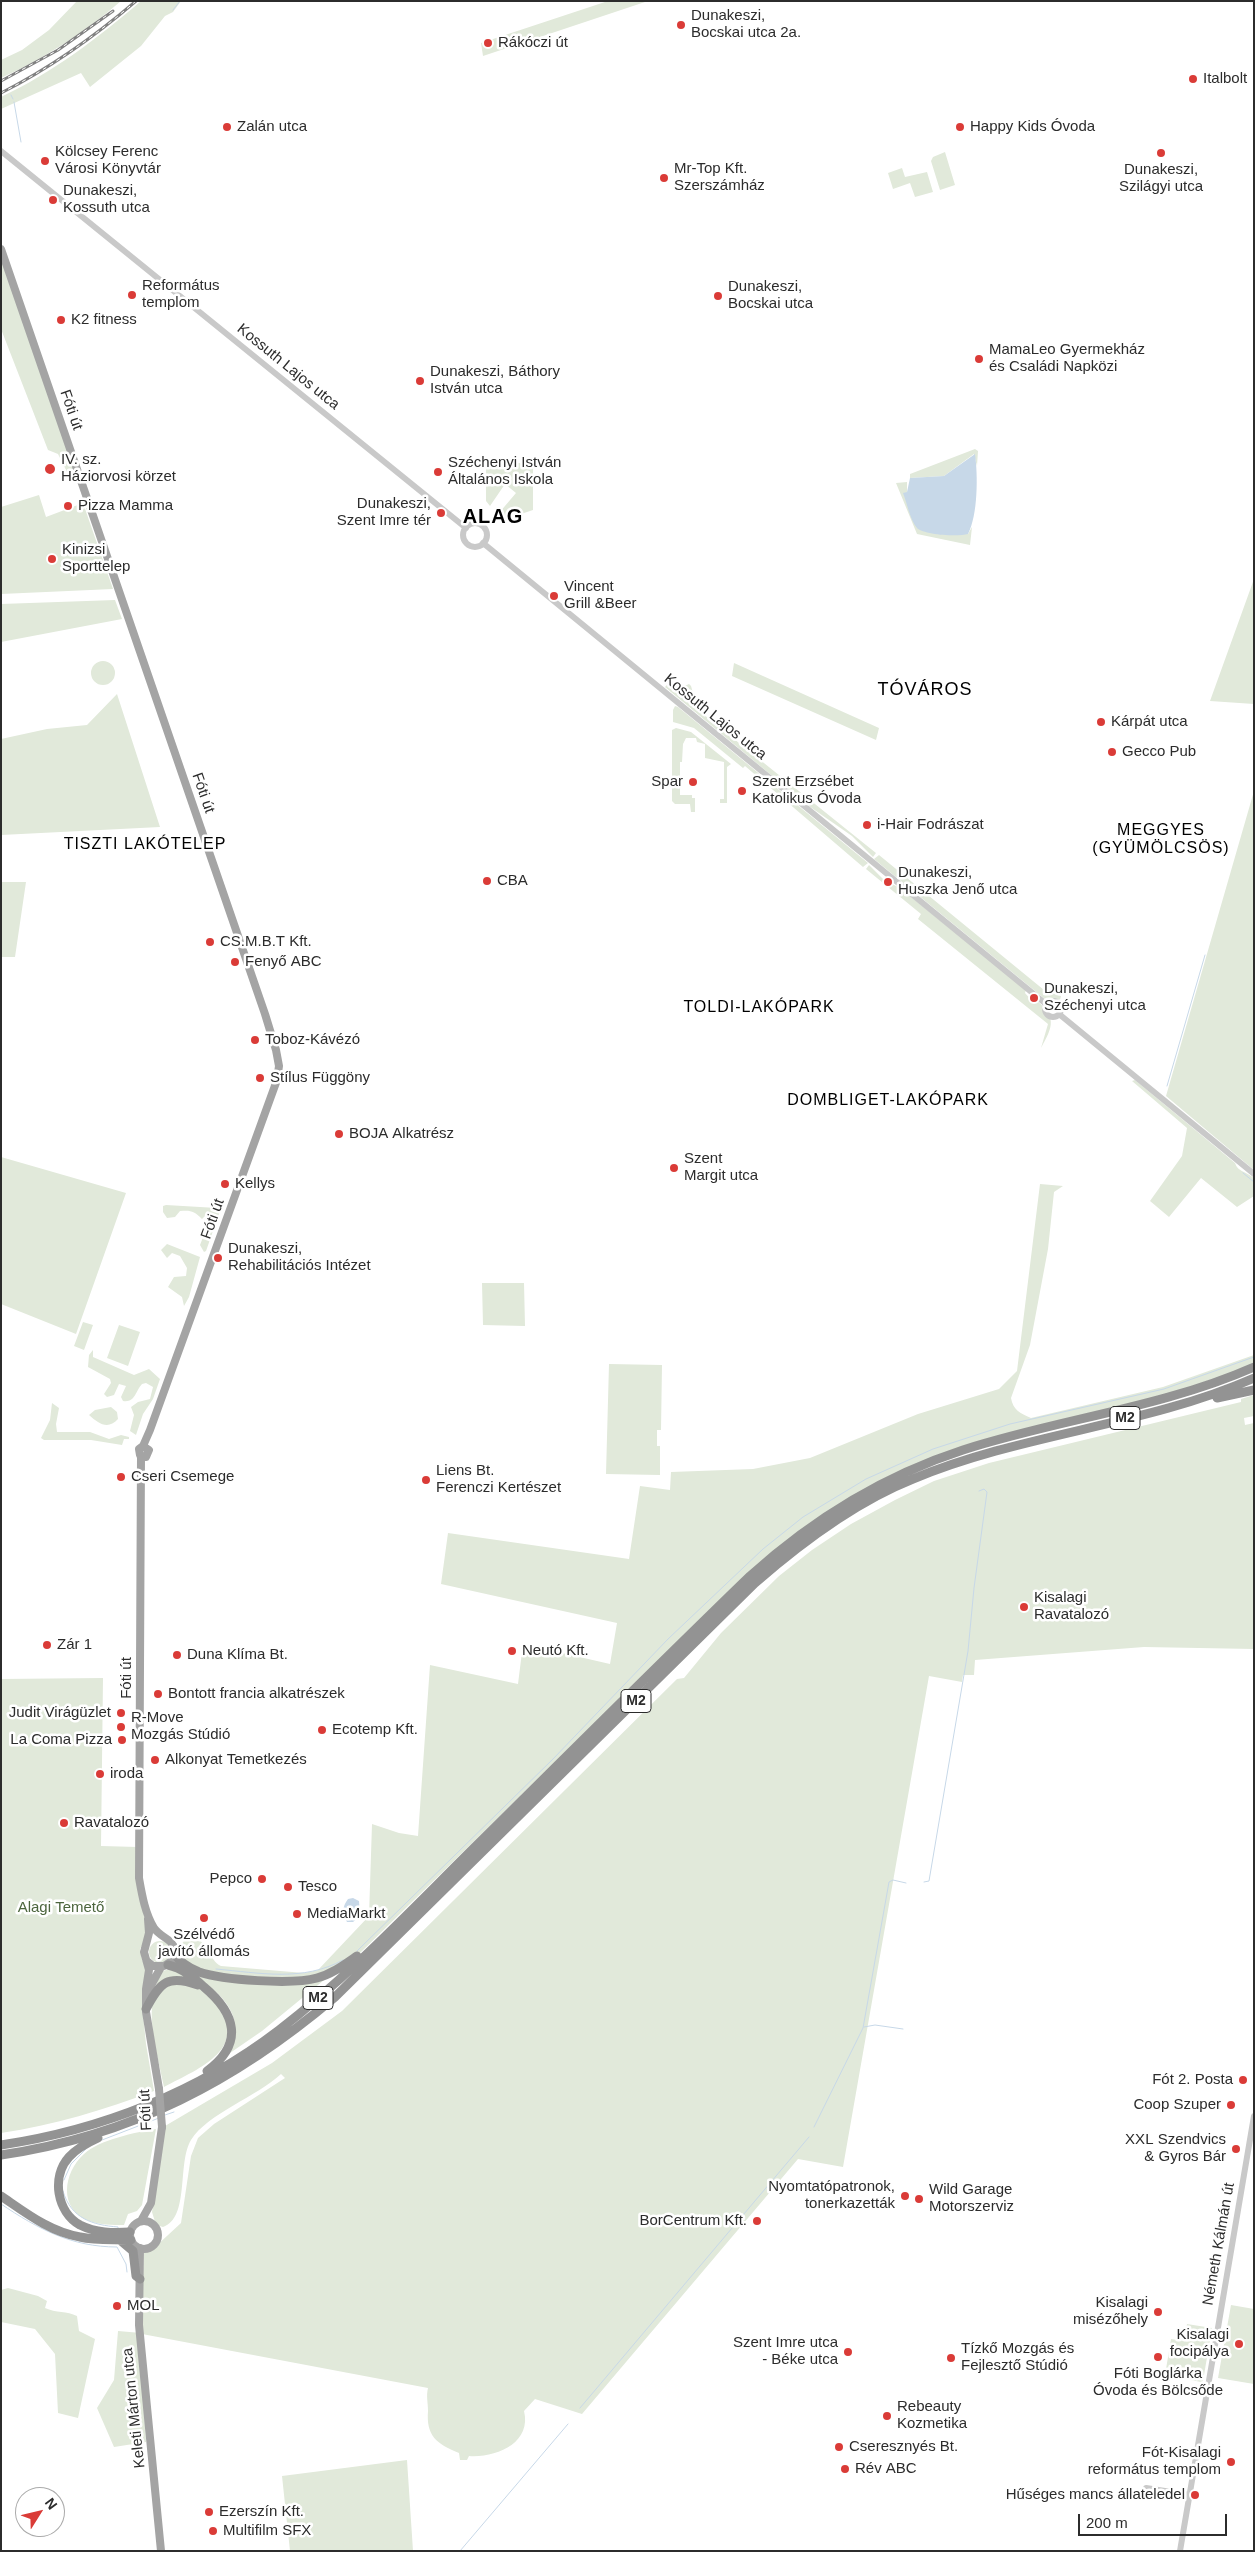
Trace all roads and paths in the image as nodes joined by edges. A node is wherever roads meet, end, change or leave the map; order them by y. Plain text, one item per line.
1 (1, 151) edge
2 (1, 250) edge
3 (466, 528) junction
4 (484, 544) junction
5 (1046, 1004) junction
6 (1059, 1014) junction
7 (1254, 1174) edge
8 (1253, 1367) edge
9 (1254, 1378) edge
10 (1254, 1390) edge
11 (1184, 1403) junction
12 (147, 1912) junction
13 (394, 1927) junction
14 (162, 1936) junction
15 (148, 1942) junction
16 (175, 1954) junction
17 (147, 1961) junction
18 (164, 1966) junction
19 (205, 1987) junction
20 (146, 1995) junction
21 (146, 2009) junction
22 (184, 2089) junction
23 (1254, 2116) edge
24 (116, 2128) junction
25 (1, 2144) edge
26 (1, 2154) edge
27 (1, 2196) edge
28 (151, 2203) junction
29 (141, 2221) junction
30 (153, 2224) junction
31 (131, 2236) junction
32 (120, 2240) junction
33 (143, 2248) junction
34 (140, 2279) junction
35 (1146, 2488) dead end
36 (1190, 2495) junction
37 (1180, 2550) edge
38 (162, 2551) edge

1 - 3 street, Kossuth Lajos utca
2 - 12 main road, Fóti út
3 - 4 street
3 - 4 street
4 - 5 street, Kossuth Lajos utca
5 - 6 street
5 - 6 street
6 - 7 street
8 - 13 highway, M2
9 - 11 highway, M2
10 - 11 highway
11 - 24 highway, M2
12 - 14 main road
12 - 15 main road
13 - 16 highway
13 - 22 highway, M2
14 - 15 main road
14 - 16 main road
15 - 17 main road
16 - 18 main road
17 - 18 main road
17 - 20 main road, Fóti út
18 - 19 highway
18 - 20 main road
19 - 21 highway
19 - 22 highway
20 - 21 main road, Fóti út
21 - 28 main road, Fóti út, bridge
22 - 25 highway, M2
23 - 36 street, Németh Kálmán út
24 - 26 highway, M2
24 - 31 highway
27 - 32 highway
28 - 29 main road, Fóti út
28 - 30 main road
29 - 30 main road
29 - 31 main road
30 - 33 main road, Keleti Márton utca
31 - 32 highway
31 - 33 main road
32 - 34 highway
33 - 34 main road, Keleti Márton utca
34 - 38 main road, Keleti Márton utca
35 - 36 street
36 - 37 street, Németh Kálmán út

